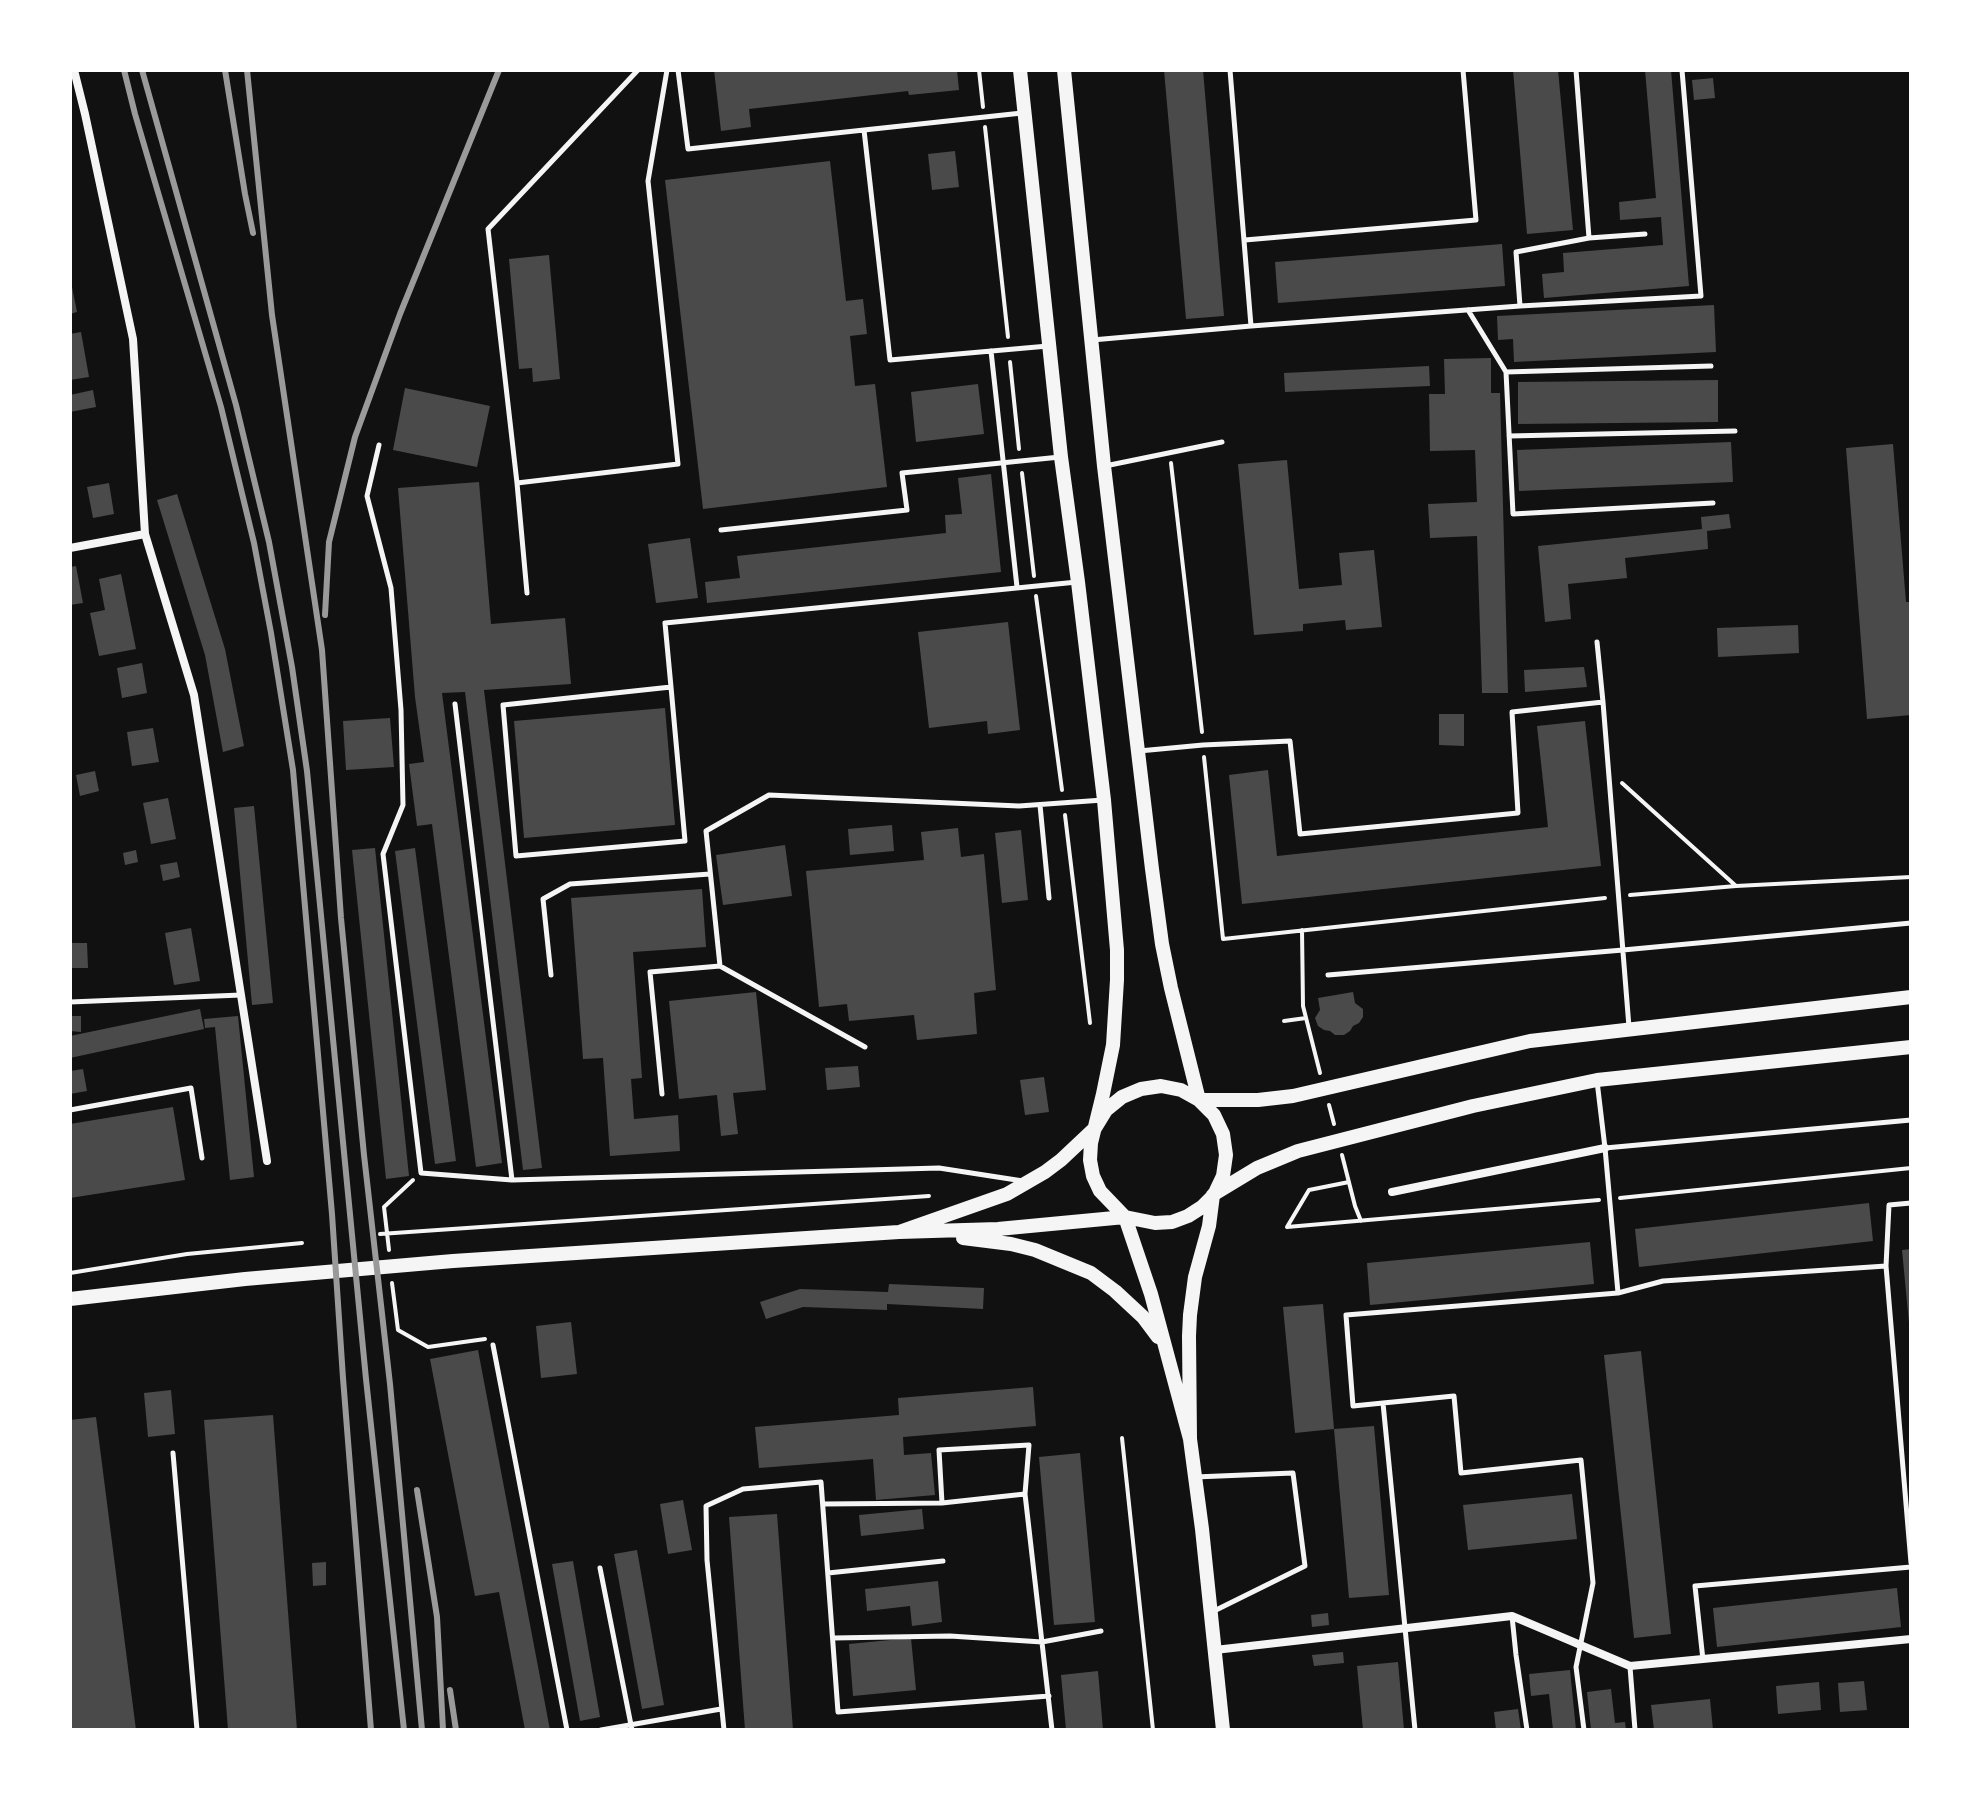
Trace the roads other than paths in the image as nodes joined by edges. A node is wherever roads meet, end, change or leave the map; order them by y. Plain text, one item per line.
1 (74, 70) edge
2 (638, 70) edge
3 (667, 70) edge
4 (678, 70) edge
5 (1020, 70) edge
6 (1064, 70) edge
7 (1230, 70) edge
8 (1463, 70) edge
9 (1576, 70) edge
10 (1682, 70) edge
11 (1024, 113) junction
12 (864, 130) junction
13 (1645, 234) dead end
14 (1589, 238) junction
15 (1245, 240) junction
16 (1520, 306) junction
17 (1468, 310) junction
18 (1251, 326) junction
19 (1091, 340) junction
20 (1049, 346) junction
21 (991, 351) junction
22 (1711, 366) dead end
23 (1506, 372) junction
24 (1735, 431) dead end
25 (1509, 436) junction
26 (1222, 442) dead end
27 (379, 445) dead end
28 (1061, 457) junction
29 (1004, 464) junction
30 (1104, 466) junction
31 (517, 483) junction
32 (1713, 503) dead end
33 (721, 530) dead end
34 (145, 534) junction
35 (70, 548) edge
36 (1078, 582) junction
37 (1017, 587) junction
38 (527, 593) dead end
39 (1597, 642) dead end
40 (671, 687) junction
41 (1603, 702) junction
42 (455, 704) dead end
43 (1137, 751) junction
44 (1104, 800) junction
45 (1040, 805) junction
46 (710, 874) junction
47 (1049, 898) dead end
48 (1911, 923) edge
49 (1623, 950) junction
50 (720, 966) junction
51 (551, 975) dead end
52 (1328, 975) dead end
53 (241, 994) junction
54 (1911, 997) edge
55 (70, 1002) edge
56 (1629, 1028) junction
57 (865, 1047) dead end
58 (1911, 1047) edge
59 (1597, 1080) junction
60 (662, 1094) dead end
61 (1199, 1100) junction
62 (70, 1110) edge
63 (1911, 1120) edge
64 (1095, 1128) junction
65 (1605, 1148) junction
66 (202, 1158) dead end
67 (267, 1161) dead end
68 (512, 1180) junction
69 (1028, 1182) junction
70 (1392, 1192) dead end
71 (1214, 1195) junction
72 (1911, 1203) edge
73 (1125, 1217) junction
74 (899, 1232) junction
75 (1886, 1266) junction
76 (1618, 1293) junction
77 (70, 1299) edge
78 (493, 1345) dead end
79 (1165, 1346) junction
80 (1383, 1403) junction
81 (1190, 1439) junction
82 (173, 1453) dead end
83 (1194, 1477) junction
84 (1025, 1494) junction
85 (942, 1503) junction
86 (823, 1504) junction
87 (943, 1561) dead end
88 (1911, 1565) edge
89 (600, 1568) dead end
90 (828, 1573) junction
91 (1211, 1612) junction
92 (1512, 1616) junction
93 (1406, 1627) junction
94 (1101, 1631) dead end
95 (833, 1638) junction
96 (1911, 1639) edge
97 (1042, 1642) junction
98 (1581, 1645) junction
99 (1215, 1650) junction
100 (1703, 1660) junction
101 (1630, 1666) junction
102 (1049, 1696) junction
103 (721, 1709) junction
104 (632, 1727) edge
105 (197, 1730) edge
106 (567, 1730) edge
107 (601, 1730) edge
108 (724, 1730) edge
109 (1052, 1730) edge
110 (1223, 1730) edge
111 (1415, 1730) edge
112 (1527, 1730) edge
113 (1584, 1730) edge
114 (1635, 1730) edge

1 - 34 street
2 - 31 lane
3 - 31 lane
4 - 12 lane
5 - 11 main road
6 - 19 main road
7 - 15 lane
8 - 15 lane
9 - 14 lane
10 - 16 lane
11 - 12 lane
11 - 20 main road
12 - 21 lane
13 - 14 lane
14 - 16 lane
15 - 18 lane
16 - 17 lane
17 - 18 lane
17 - 23 lane
18 - 19 lane
19 - 30 main road
20 - 21 lane
20 - 28 main road
21 - 29 lane
22 - 23 lane
23 - 25 lane
24 - 25 lane
25 - 32 lane
26 - 30 lane
27 - 68 lane
28 - 29 lane
28 - 36 main road
29 - 33 lane
29 - 37 lane
30 - 43 main road
31 - 38 lane
34 - 35 street
34 - 53 street
36 - 37 lane
36 - 44 main road
37 - 40 lane
39 - 41 lane
40 - 40 lane
41 - 43 lane
41 - 49 lane
42 - 68 lane
43 - 61 main road
44 - 45 lane
44 - 64 main road
45 - 46 lane
45 - 47 lane
46 - 50 lane
46 - 51 lane
48 - 49 lane
49 - 52 lane
49 - 56 lane
50 - 57 lane
50 - 60 lane
53 - 55 lane
53 - 67 street
54 - 56 main road
56 - 61 main road
58 - 59 main road
59 - 65 lane
59 - 71 main road
61 - 64 main road
61 - 71 main road
62 - 66 lane
63 - 65 lane
64 - 69 main road
64 - 73 main road
65 - 70 street
65 - 76 lane
68 - 69 lane
69 - 74 main road
71 - 73 main road
71 - 81 main road
72 - 75 lane
73 - 74 main road
73 - 79 main road
74 - 77 main road
74 - 79 main road
75 - 76 lane
75 - 88 lane
76 - 80 lane
78 - 106 lane
79 - 81 main road
80 - 93 lane
80 - 98 lane
81 - 83 main road
82 - 105 lane
83 - 91 main road
83 - 91 lane
84 - 85 lane
84 - 85 lane
84 - 97 lane
85 - 86 lane
86 - 90 lane
86 - 103 lane
87 - 90 lane
88 - 100 lane
89 - 104 lane
90 - 95 lane
91 - 99 main road
92 - 93 street
92 - 98 street
92 - 112 lane
93 - 99 street
93 - 111 lane
94 - 97 lane
95 - 97 lane
95 - 102 lane
96 - 100 street
97 - 102 lane
98 - 101 street
98 - 113 lane
99 - 110 main road
100 - 101 street
101 - 114 lane
102 - 109 lane
103 - 104 lane
103 - 108 lane
104 - 107 lane

